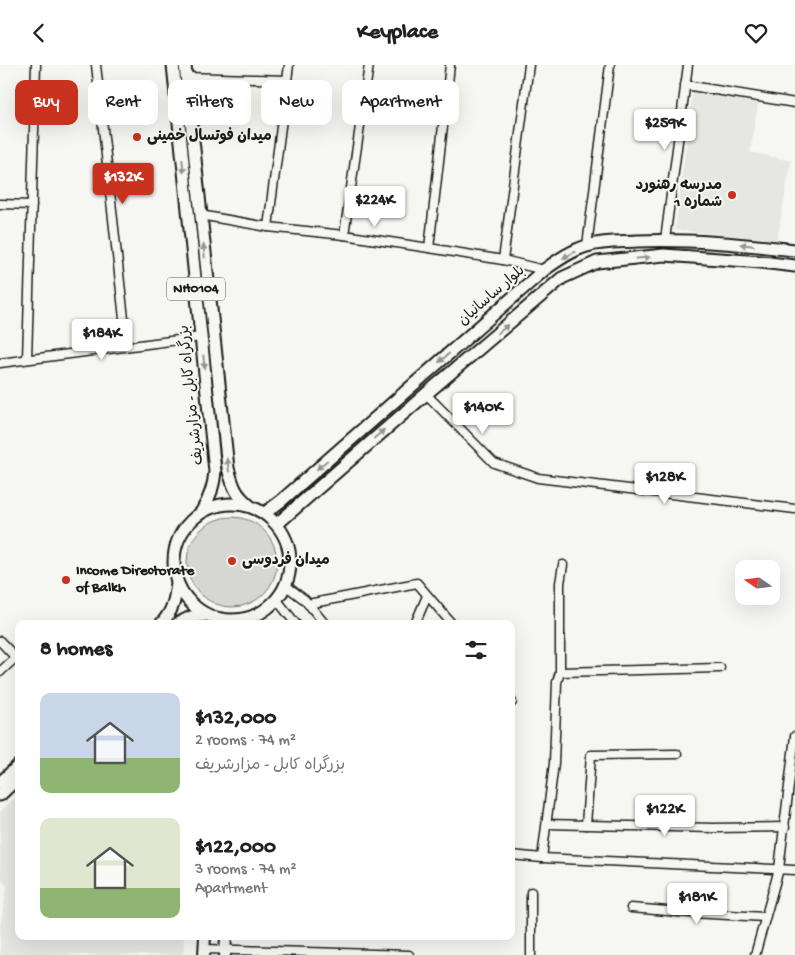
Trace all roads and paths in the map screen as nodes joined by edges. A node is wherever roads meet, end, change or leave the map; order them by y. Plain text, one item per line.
1 (36, 65) edge
2 (96, 65) edge
3 (173, 65) edge
4 (185, 65) edge
5 (288, 65) edge
6 (369, 65) edge
7 (450, 65) edge
8 (529, 65) edge
9 (610, 65) edge
10 (688, 65) edge
11 (186, 77) junction
12 (287, 80) joint
13 (686, 85) junction
14 (795, 103) edge
15 (281, 125) edge
16 (0, 204) edge
17 (32, 205) junction
18 (200, 215) junction
19 (268, 227) junction
20 (344, 235) junction
21 (665, 240) junction
22 (587, 246) junction
23 (428, 248) junction
24 (795, 250) edge
25 (503, 260) junction
26 (795, 266) edge
27 (544, 270) junction
28 (201, 337) junction
29 (127, 347) junction
30 (27, 359) junction
31 (0, 363) edge
32 (426, 394) junction
33 (250, 506) junction
34 (795, 509) edge
35 (202, 511) junction
36 (264, 513) junction
37 (277, 524) junction
38 (563, 565) dead end
39 (176, 583) junction
40 (285, 585) junction
41 (428, 596) junction
42 (277, 599) junction
43 (308, 604) junction
44 (206, 615) junction
45 (165, 620) edge
46 (185, 620) edge
47 (215, 620) edge
48 (245, 620) edge
49 (293, 620) edge
50 (322, 620) edge
51 (417, 620) edge
52 (449, 620) edge
53 (0, 641) edge
54 (15, 657) edge
55 (15, 661) edge
56 (720, 668) dead end
57 (0, 672) edge
58 (560, 672) junction
59 (795, 736) edge
60 (677, 754) dead end
61 (15, 769) edge
62 (15, 781) edge
63 (0, 783) edge
64 (0, 795) edge
65 (546, 824) junction
66 (586, 825) junction
67 (784, 827) junction
68 (515, 855) edge
69 (542, 858) junction
70 (779, 869) junction
71 (795, 870) edge
72 (530, 892) dead end
73 (631, 907) dead end
74 (765, 917) junction
75 (204, 952) edge
76 (225, 952) edge
77 (409, 955) edge
78 (531, 955) edge
79 (755, 955) edge

1 - 17 street
2 - 29 street
3 -> 28 highway, بزرگراه کابل - مزارشریف / NH0104
4 - 11 highway, بزرگراه کابل - مزارشریف / NH0104
5 - 12 street
6 - 20 street
7 - 23 street
8 - 25 street
9 - 22 street
10 - 13 street
11 - 12 street
11 - 18 highway, بزرگراه کابل - مزارشریف / NH0104
13 - 14 street
13 - 21 street
15 - 19 street
16 - 17 street
17 - 30 street
18 - 19 street
33 -> 18 highway, بزرگراه کابل - مزارشریف / NH0104
19 - 20 street
20 - 23 street
21 - 22 highway, بلوار ساسانیان
24 -> 21 highway, بلوار ساسانیان
22 -> 27 highway, بلوار ساسانیان
23 - 25 street
25 - 27 street
32 -> 26 highway, بلوار ساسانیان
27 -> 36 highway, بلوار ساسانیان
28 - 29 street
28 -> 35 highway, بزرگراه کابل - مزارشریف / NH0104
29 - 30 street
30 - 31 street
32 - 34 street
37 -> 32 highway, بلوار ساسانیان
33 - 35 highway, NH0104
33 - 36 highway, NH0104
35 - 39 highway, NH0104
36 - 37 highway, NH0104
37 - 40 highway, NH0104
38 - 58 street
39 - 44 highway, NH0104
39 - 45 highway, NH0104
40 - 42 highway, NH0104
40 - 43 street
41 - 43 street
41 - 51 street
41 - 52 street
42 - 48 highway, NH0104
42 - 49 street
43 - 50 street
44 - 46 highway
44 - 47 highway, NH0104
53 - 54 street
55 - 57 street
56 - 58 street
58 - 65 street
59 - 67 street
60 - 66 street
61 - 63 highway
62 - 64 highway
65 - 66 street
65 - 69 street
66 - 67 street
67 - 70 street
68 - 69 street
69 - 70 street
70 - 71 street
70 - 74 street
72 - 78 street
73 - 74 street
74 - 79 street
75 - 76 street
76 - 77 street

